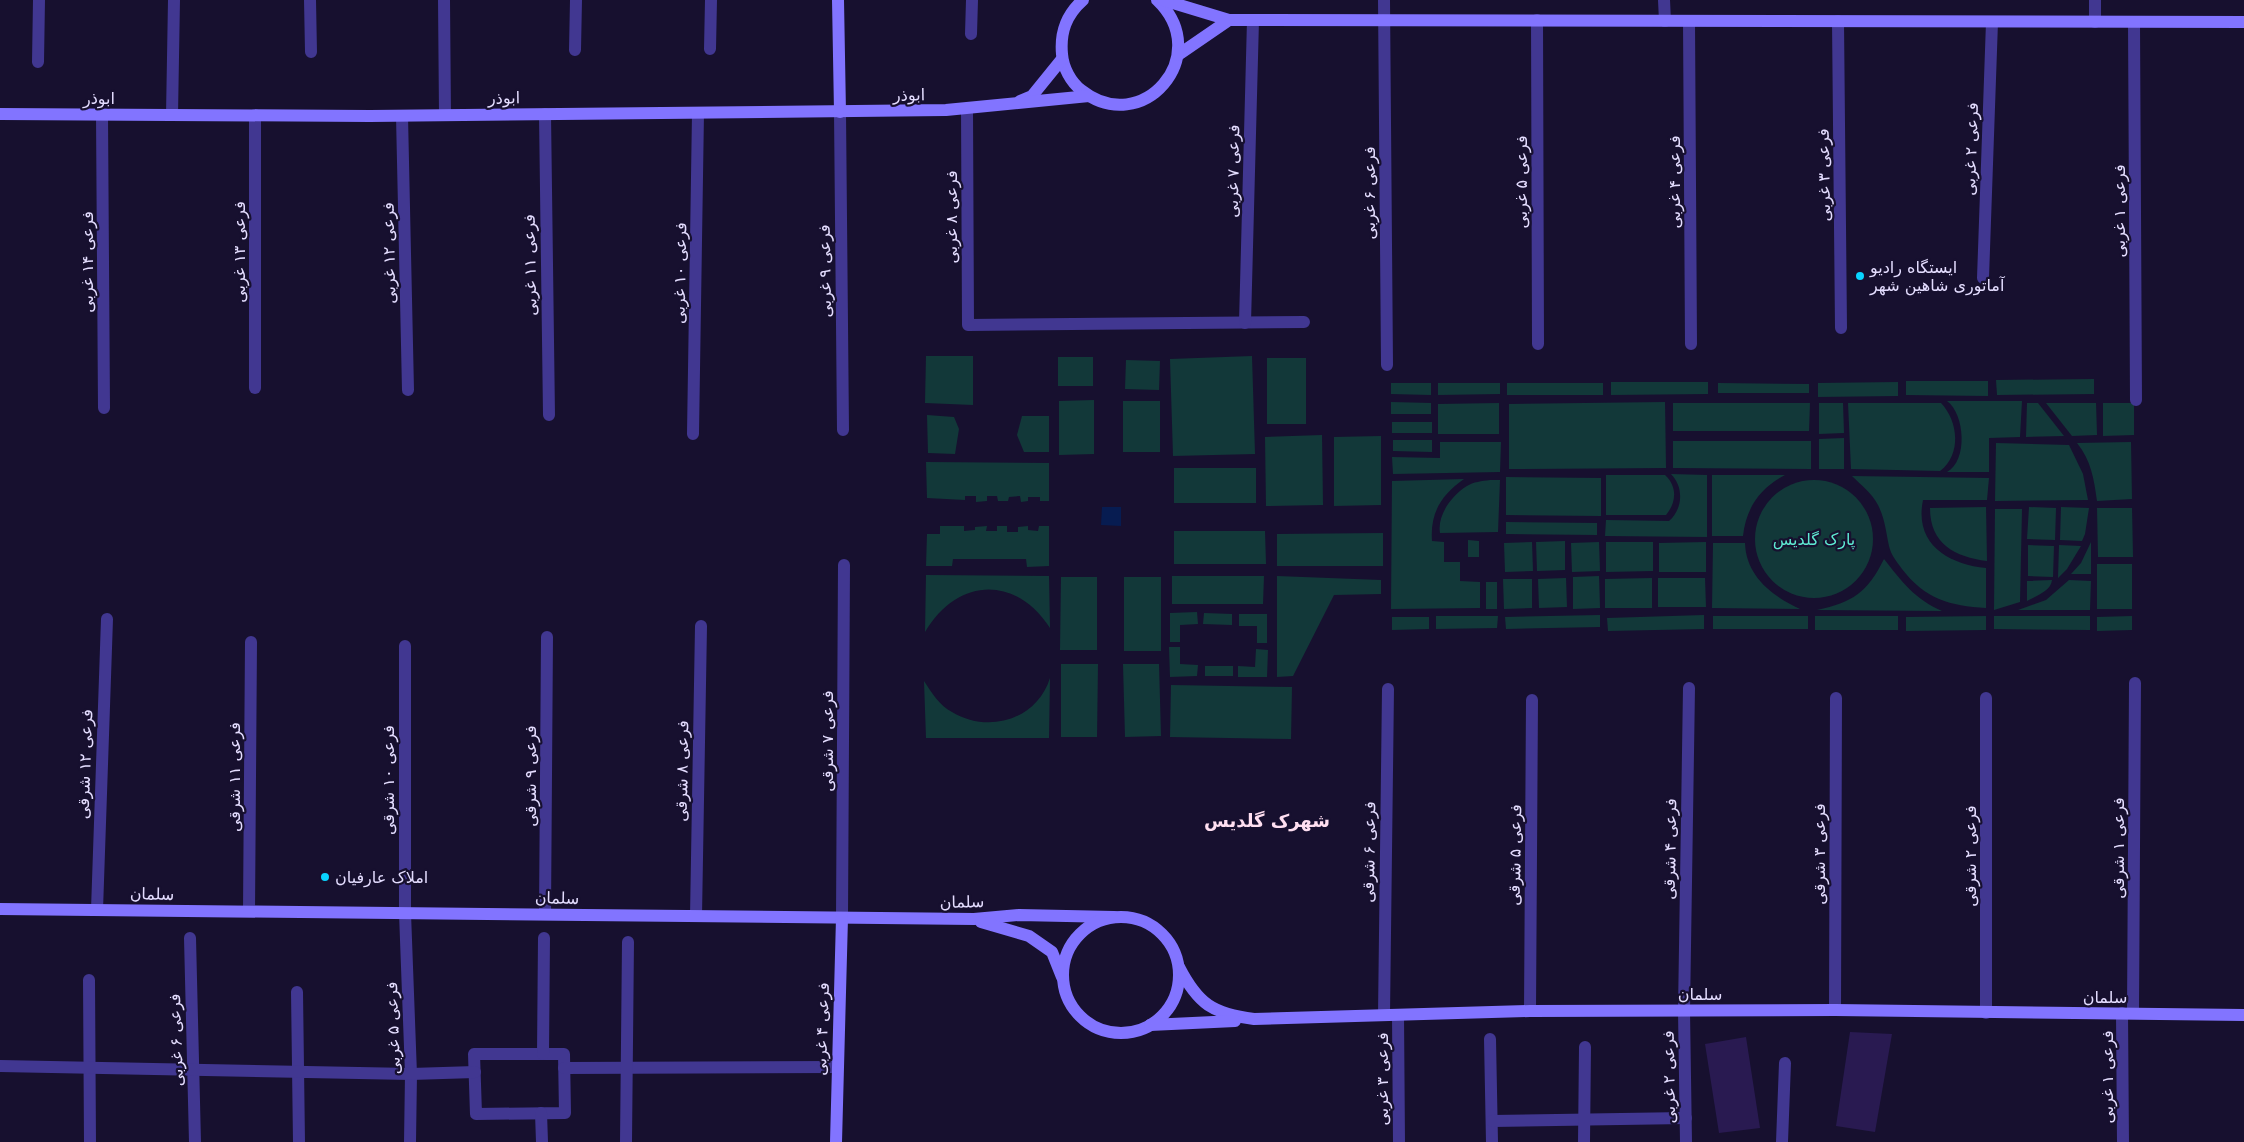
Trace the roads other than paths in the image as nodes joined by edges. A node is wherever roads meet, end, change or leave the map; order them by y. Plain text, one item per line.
1 (39, 0) edge
2 (174, 0) edge
3 (310, 0) edge
4 (444, 0) edge
5 (576, 0) edge
6 (711, 0) edge
7 (838, 0) edge
8 (972, 0) edge
9 (1083, 0) edge
10 (1157, 0) edge
11 (1163, 0) edge
12 (1384, 0) edge
13 (1664, 0) edge
14 (2095, 0) edge
15 (1229, 20) junction
16 (1253, 20) junction
17 (1384, 20) junction
18 (1538, 20) junction
19 (1665, 21) junction
20 (1689, 21) junction
21 (1838, 21) junction
22 (1992, 22) junction
23 (2095, 22) junction
24 (2134, 22) junction
25 (2244, 22) edge
26 (971, 34) dead end
27 (710, 49) dead end
28 (575, 50) dead end
29 (311, 52) dead end
30 (1178, 55) junction
31 (1062, 59) junction
32 (38, 62) dead end
33 (1089, 96) junction
34 (1008, 106) junction
35 (967, 109) junction
36 (840, 112) junction
37 (698, 113) junction
38 (0, 114) edge
39 (544, 114) junction
40 (102, 115) junction
41 (172, 115) junction
42 (255, 115) junction
43 (445, 115) junction
44 (402, 116) junction
45 (1983, 278) dead end
46 (1304, 322) dead end
47 (1245, 323) junction
48 (1841, 328) dead end
49 (1538, 344) dead end
50 (1691, 344) dead end
51 (1387, 364) dead end
52 (255, 388) dead end
53 (408, 390) dead end
54 (2136, 400) dead end
55 (104, 408) dead end
56 (549, 415) dead end
57 (843, 430) dead end
58 (693, 434) dead end
59 (844, 565) dead end
60 (106, 620) dead end
61 (701, 626) dead end
62 (548, 637) dead end
63 (251, 642) dead end
64 (405, 646) dead end
65 (2135, 683) dead end
66 (1689, 688) dead end
67 (1388, 689) dead end
68 (1836, 698) dead end
69 (1986, 698) dead end
70 (1532, 700) dead end
71 (0, 908) edge
72 (97, 910) junction
73 (249, 911) junction
74 (405, 913) junction
75 (545, 914) junction
76 (696, 916) junction
77 (1114, 917) junction
78 (842, 918) junction
79 (974, 920) junction
80 (190, 938) dead end
81 (544, 938) dead end
82 (628, 942) dead end
83 (1179, 967) junction
84 (89, 980) dead end
85 (1064, 982) junction
86 (297, 992) dead end
87 (1835, 1010) junction
88 (1530, 1011) junction
89 (1684, 1011) junction
90 (1986, 1013) junction
91 (2128, 1013) junction
92 (1398, 1015) junction
93 (2244, 1015) edge
94 (1384, 1016) junction
95 (1254, 1020) junction
96 (1150, 1025) junction
97 (1490, 1039) dead end
98 (1585, 1047) dead end
99 (542, 1054) junction
100 (1785, 1063) dead end
101 (0, 1066) edge
102 (626, 1067) junction
103 (837, 1067) junction
104 (89, 1068) junction
105 (564, 1068) junction
106 (193, 1070) junction
107 (298, 1072) junction
108 (475, 1072) junction
109 (411, 1074) junction
110 (541, 1113) junction
111 (1583, 1118) junction
112 (1686, 1118) junction
113 (1492, 1121) junction
114 (90, 1142) edge
115 (195, 1142) edge
116 (299, 1142) edge
117 (410, 1142) edge
118 (542, 1142) edge
119 (626, 1142) edge
120 (836, 1142) edge
121 (1399, 1142) edge
122 (1492, 1142) edge
123 (1584, 1142) edge
124 (1686, 1142) edge
125 (1782, 1142) edge
126 (2124, 1142) edge

1 - 32 street
2 - 41 street
3 - 29 street
4 - 43 street
5 - 28 street
6 - 27 street
7 - 36 street
8 - 26 street
9 - 31 street
10 - 30 street
11 - 15 street
12 - 17 street
13 - 19 street
14 - 23 street
15 - 16 street
15 - 30 street
16 - 17 street
16 - 47 street, فرعی ۷ غربی
17 - 18 street
17 - 51 street, فرعی ۶ غربی
18 - 19 street
18 - 49 street, فرعی ۵ غربی
19 - 20 street
20 - 21 street
20 - 50 street, فرعی ۴ غربی
21 - 22 street
21 - 48 street, فرعی ۳ غربی
22 - 23 street
22 - 45 street, فرعی ۲ غربی
23 - 24 street
24 - 25 street
24 - 54 street, فرعی ۱ غربی
30 - 33 street
31 - 33 street
31 - 34 street
33 - 34 street, ابوذر
34 - 35 street, ابوذر
35 - 36 street, ابوذر
35 - 47 street, فرعی ۸ غربی
36 - 37 street, ابوذر
36 - 57 street, فرعی ۹ غربی
37 - 39 street, ابوذر
37 - 58 street, فرعی ۱۰ غربی
38 - 40 street, ابوذر
39 - 43 street, ابوذر
39 - 56 street, فرعی ۱۱ غربی
40 - 41 street, ابوذر
40 - 55 street, فرعی ۱۴ غربی
41 - 42 street, ابوذر
42 - 44 street, ابوذر
42 - 52 street, فرعی ۱۳ غربی
43 - 44 street, ابوذر
44 - 53 street, فرعی ۱۲ غربی
46 - 47 street
59 - 78 street, فرعی ۷ شرقی
60 - 72 street, فرعی ۱۲ شرقی
61 - 76 street, فرعی ۸ شرقی
62 - 75 street, فرعی ۹ شرقی
63 - 73 street, فرعی ۱۱ شرقی
64 - 74 street, فرعی ۱۰ شرقی
65 - 91 street, فرعی ۱ شرقی
66 - 89 street, فرعی ۴ شرقی
67 - 94 street, فرعی ۶ شرقی
68 - 87 street, فرعی ۳ شرقی
69 - 90 street, فرعی ۲ شرقی
70 - 88 street, فرعی ۵ شرقی
71 - 72 street, سلمان
72 - 73 street, سلمان
73 - 74 street, سلمان
74 - 75 street, سلمان
74 - 109 street, فرعی ۵ غربی
75 - 76 street, سلمان
76 - 78 street, سلمان
77 - 79 street, سلمان
77 - 83 street
77 - 85 street
78 - 79 street, سلمان
78 - 103 street, فرعی ۴ غربی
79 - 85 street
80 - 106 street, فرعی ۶ غربی
81 - 99 street
82 - 102 street
83 - 95 street, سلمان
83 - 96 street
84 - 104 street
85 - 96 street
86 - 107 street
87 - 89 street, سلمان
87 - 90 street, سلمان
88 - 89 street, سلمان
88 - 92 street, سلمان
89 - 112 street, فرعی ۲ غربی
90 - 91 street, سلمان
91 - 93 street, سلمان
91 - 126 street, فرعی ۱ غربی
92 - 94 street, سلمان
92 - 121 street, فرعی ۳ غربی
94 - 95 street, سلمان
95 - 96 street
97 - 113 street
98 - 111 street
99 - 105 street
99 - 108 street
100 - 125 street
101 - 104 street
102 - 103 street
102 - 105 street
102 - 119 street
103 - 120 street, فرعی ۴ غربی
104 - 106 street
104 - 114 street
105 - 110 street
106 - 107 street
106 - 115 street, فرعی ۶ غربی
107 - 109 street
107 - 116 street
108 - 109 street
108 - 110 street
109 - 117 street, فرعی ۵ غربی
110 - 118 street
111 - 112 street
111 - 113 street
111 - 123 street
112 - 124 street, فرعی ۲ غربی
113 - 122 street

